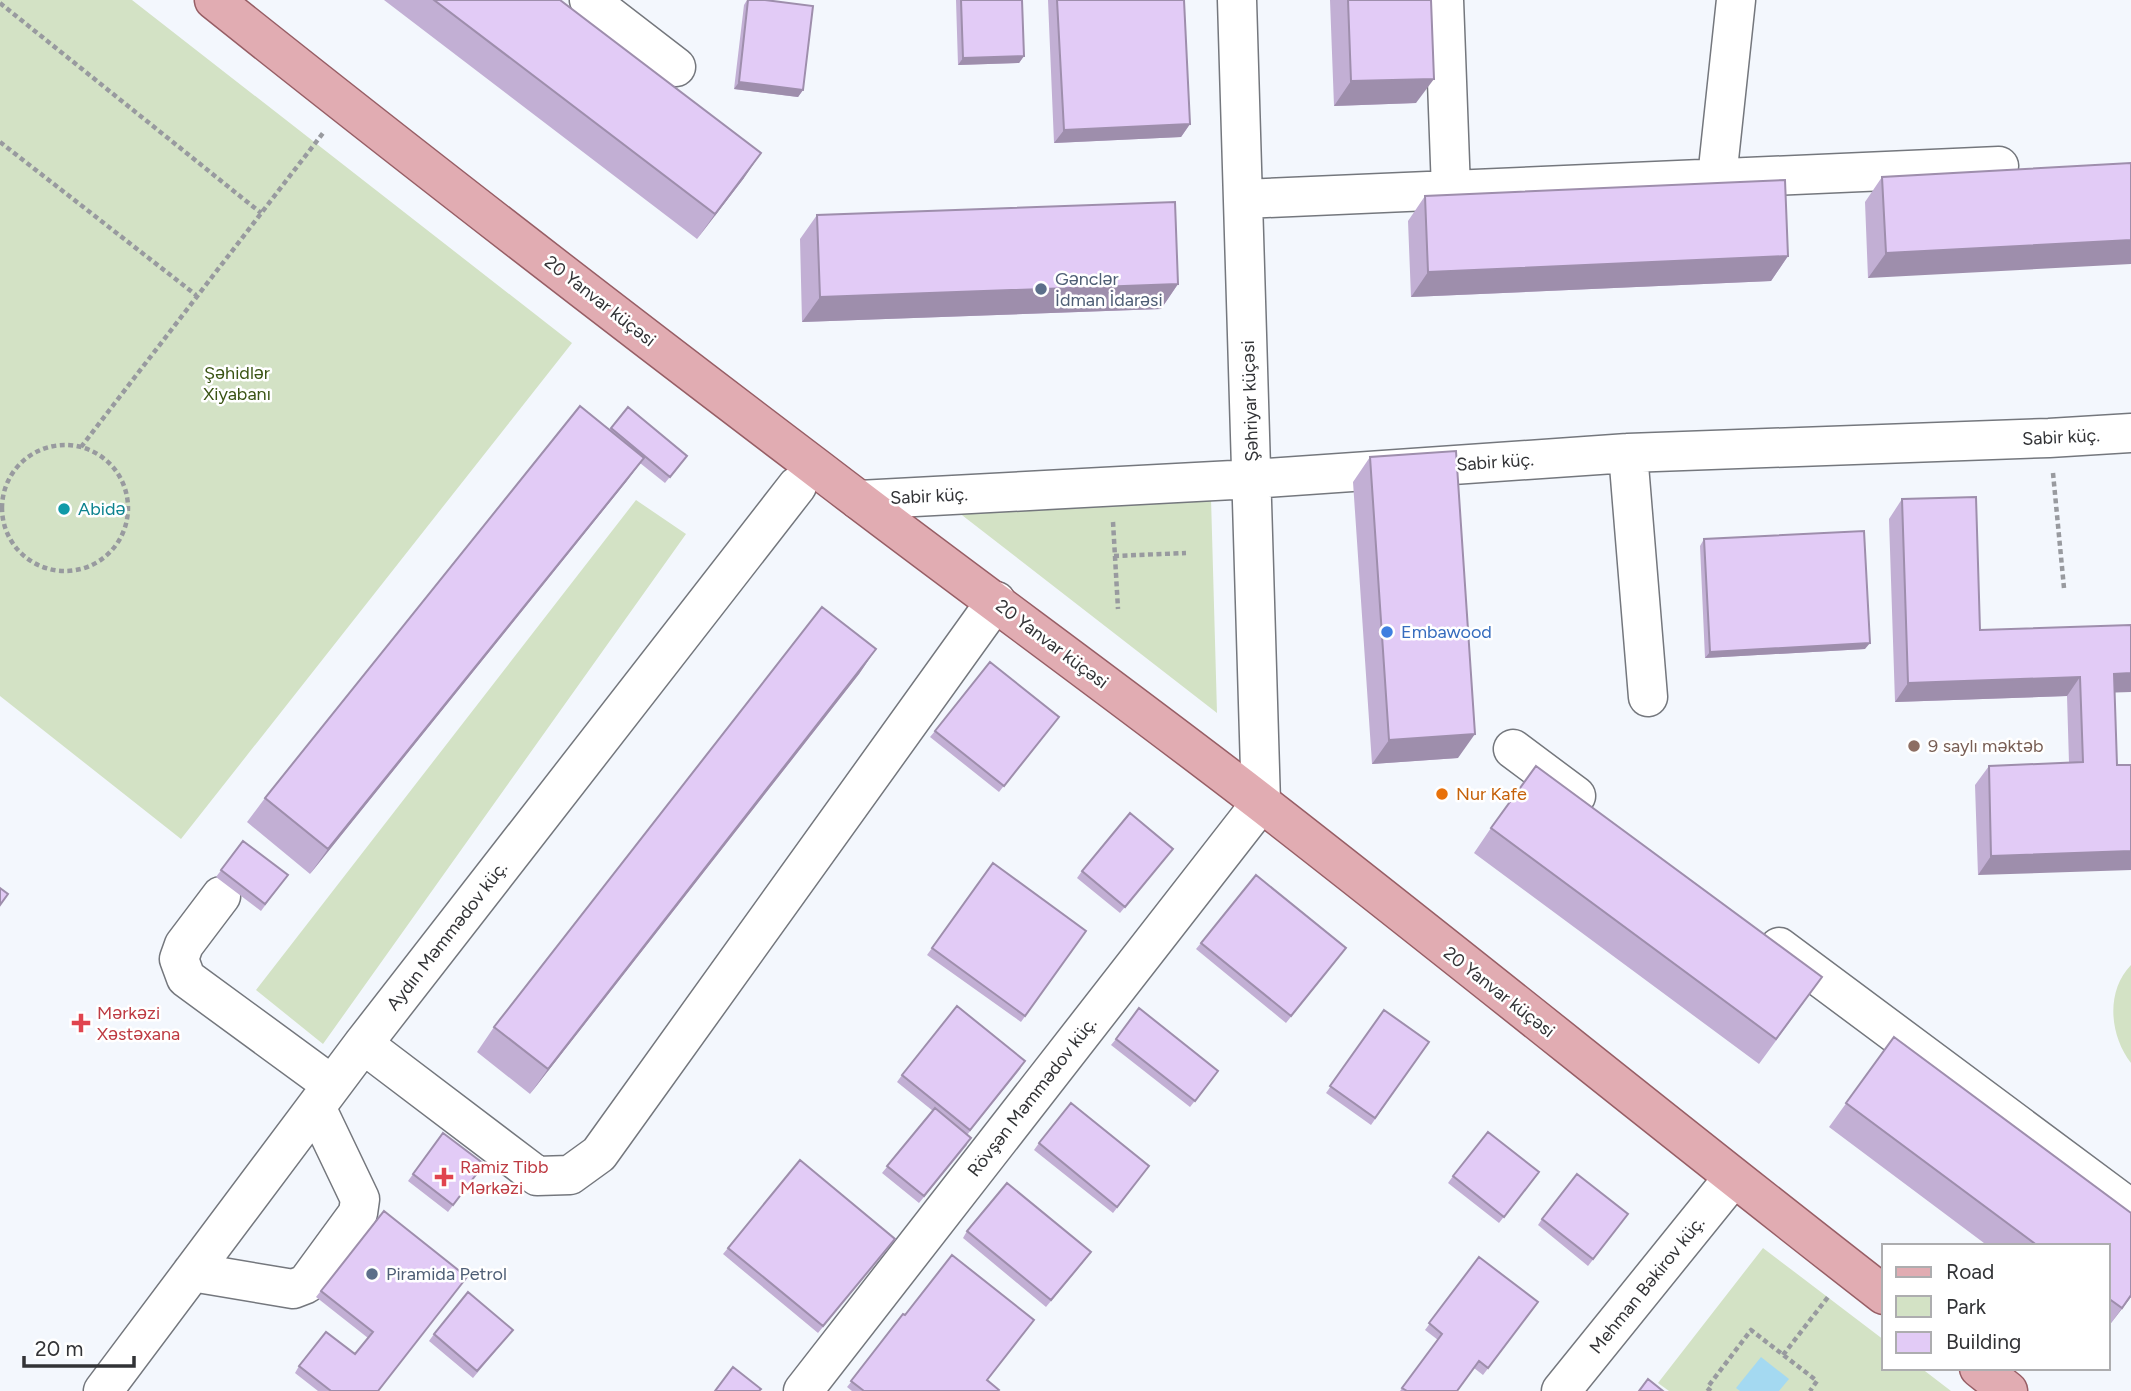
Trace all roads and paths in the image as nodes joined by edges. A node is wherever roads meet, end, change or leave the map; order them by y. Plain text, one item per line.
1 (214, 0) edge
2 (589, 0) edge
3 (1237, 0) edge
4 (1444, 0) edge
5 (1736, 0) edge
6 (0, 3) edge
7 (676, 67) dead end
8 (345, 105) junction
9 (0, 142) edge
10 (1999, 166) dead end
11 (1717, 178) junction
12 (1451, 190) junction
13 (1244, 199) junction
14 (261, 213) junction
15 (196, 295) junction
16 (2131, 433) edge
17 (2049, 438) junction
18 (81, 447) junction
19 (1628, 453) junction
20 (1252, 479) junction
21 (797, 486) dead end
22 (1112, 486) junction
23 (859, 500) junction
24 (1186, 553) dead end
25 (1114, 556) junction
26 (2064, 588) dead end
27 (996, 601) junction
28 (1118, 609) dead end
29 (1647, 697) dead end
30 (1513, 749) dead end
31 (1261, 803) junction
32 (1601, 815) edge
33 (221, 896) dead end
34 (1756, 930) edge
35 (363, 1044) junction
36 (324, 1096) junction
37 (1734, 1178) junction
38 (2131, 1209) edge
39 (192, 1272) junction
40 (1882, 1293) edge
41 (1829, 1297) dead end
42 (1783, 1355) junction
43 (1982, 1370) edge
44 (103, 1391) edge
45 (803, 1391) edge
46 (1561, 1391) edge
47 (1711, 1391) edge
48 (1810, 1391) edge
49 (2008, 1391) edge

1 - 8 main road, 20 Yanvar küçəsi
2 - 7 street
3 - 13 street, Şəhriyar küçəsi
4 - 12 street
5 - 11 street
6 - 14 path
8 - 14 path
8 - 23 main road, 20 Yanvar küçəsi
9 - 15 path
10 - 11 street
11 - 12 street
12 - 13 street
13 - 20 street, Şəhriyar küçəsi
14 - 15 path
15 - 18 path
16 - 17 street, Sabir küç.
17 - 19 street, Sabir küç.
17 - 26 path
18 - 18 path
19 - 20 street, Sabir küç.
19 - 29 street
20 - 22 street, Sabir küç.
20 - 31 street, Şəhriyar küçəsi
21 - 35 street, Aydın Məmmədov küç.
22 - 23 street, Sabir küç.
22 - 25 path
23 - 27 main road, 20 Yanvar küçəsi
24 - 25 path
25 - 28 path
27 - 31 main road, 20 Yanvar küçəsi
27 - 35 street
30 - 32 street
31 - 37 main road, 20 Yanvar küçəsi
31 - 45 street, Rövşən Məmmədov küç.
33 - 36 street
34 - 38 street
35 - 36 street, Aydın Məmmədov küç.
36 - 39 street, Aydın Məmmədov küç.
36 - 39 street
37 - 40 main road, 20 Yanvar küçəsi
37 - 46 street, Mehman Bəkirov küç.
39 - 44 street, Aydın Məmmədov küç.
41 - 42 path
42 - 47 path
42 - 48 path
43 - 49 main road

